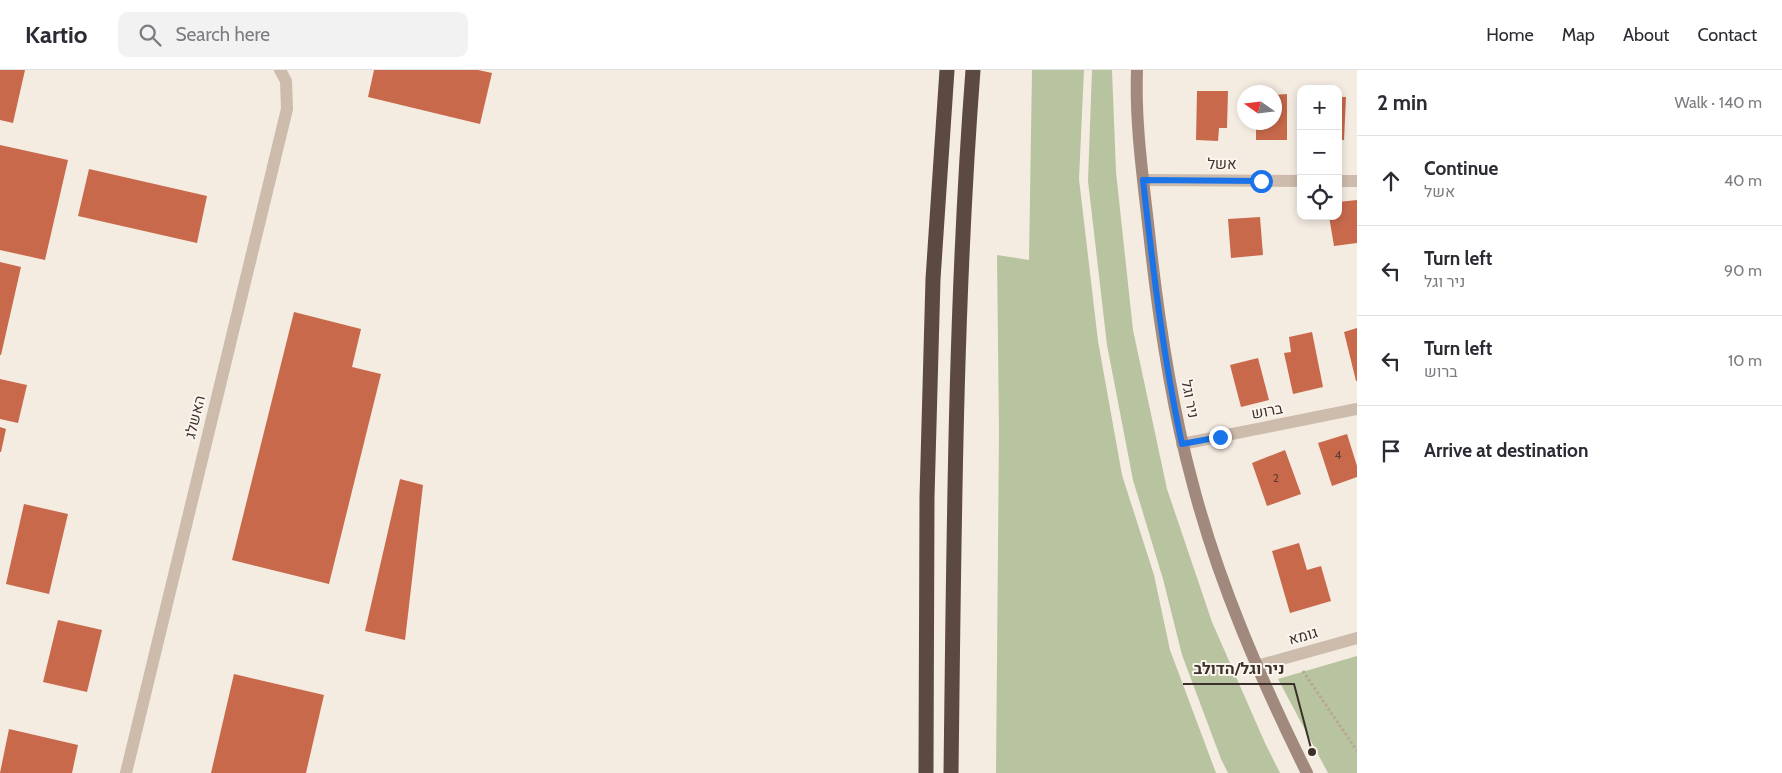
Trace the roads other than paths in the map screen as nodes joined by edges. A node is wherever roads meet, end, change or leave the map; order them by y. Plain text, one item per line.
1 (280, 70) edge
2 (947, 70) edge
3 (973, 70) edge
4 (1137, 70) edge
5 (1143, 180) junction
6 (1297, 181) edge
7 (1342, 181) edge
8 (1357, 181) edge
9 (1357, 409) edge
10 (1182, 444) junction
11 (1357, 638) edge
12 (1257, 666) junction
13 (126, 773) edge
14 (926, 773) edge
15 (951, 773) edge
16 (1307, 773) edge

1 - 13 street, האשלג
2 - 14 highway
3 - 15 highway
4 - 5 street, ניר וגל
5 - 6 street, אשל
5 - 10 street, ניר וגל
7 - 8 street
9 - 10 street, ברוש
10 - 12 street, ניר וגל
11 - 12 street, גומא
12 - 16 street, ניר וגל

